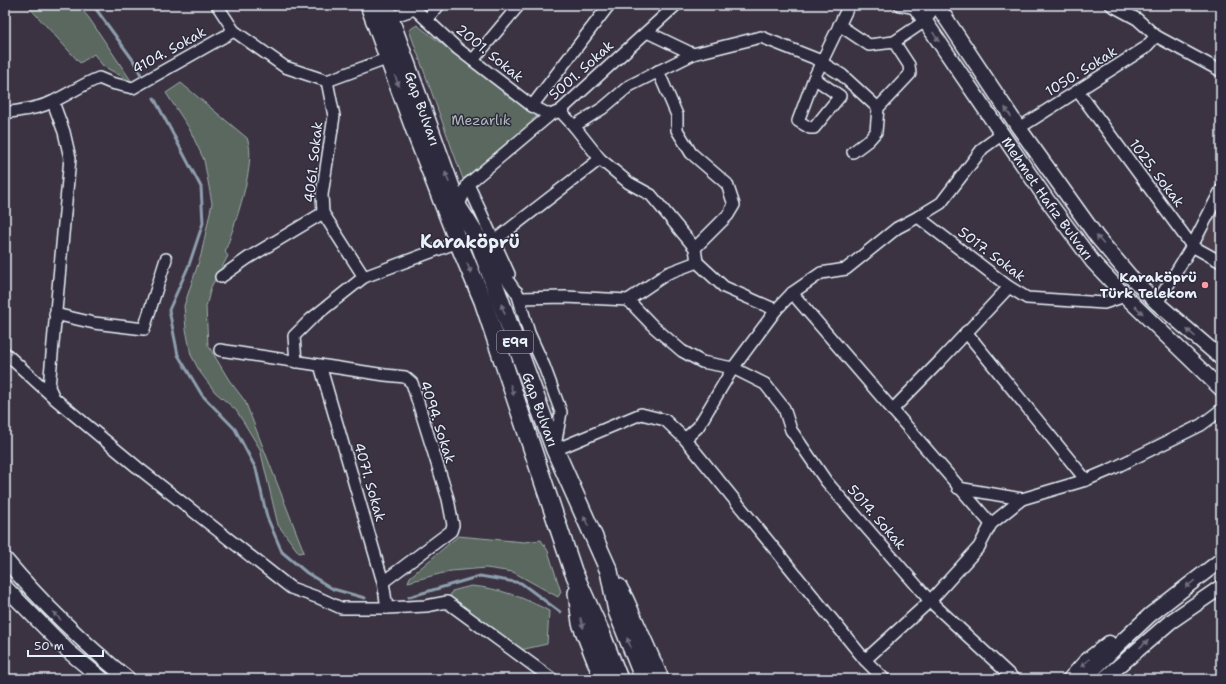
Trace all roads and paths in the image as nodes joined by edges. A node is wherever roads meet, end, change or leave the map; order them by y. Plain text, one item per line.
1 (217, 5) edge
2 (369, 5) edge
3 (439, 5) edge
4 (519, 5) edge
5 (609, 5) edge
6 (676, 5) edge
7 (849, 5) edge
8 (900, 5) edge
9 (936, 5) edge
10 (1111, 5) edge
11 (415, 7) edge
12 (915, 7) edge
13 (387, 12) edge
14 (427, 20) junction
15 (925, 21) junction
16 (839, 25) junction
17 (234, 31) junction
18 (647, 32) junction
19 (1156, 36) junction
20 (894, 42) junction
21 (693, 54) junction
22 (389, 58) junction
23 (473, 60) junction
24 (822, 62) junction
25 (658, 71) junction
26 (1221, 71) edge
27 (814, 78) dead end
28 (327, 81) junction
29 (1078, 91) junction
30 (53, 102) junction
31 (532, 106) junction
32 (878, 108) junction
33 (5, 113) edge
34 (555, 113) junction
35 (574, 126) junction
36 (1019, 128) junction
37 (1001, 135) junction
38 (853, 152) dead end
39 (600, 160) junction
40 (468, 184) junction
41 (1221, 190) edge
42 (458, 207) junction
43 (323, 213) junction
44 (918, 217) junction
45 (477, 237) junction
46 (494, 241) junction
47 (458, 242) junction
48 (1192, 246) junction
49 (694, 248) junction
50 (166, 259) dead end
51 (697, 262) junction
52 (1221, 262) edge
53 (221, 277) dead end
54 (364, 277) junction
55 (1009, 287) junction
56 (792, 293) junction
57 (1125, 296) junction
58 (520, 298) junction
59 (628, 300) junction
60 (1157, 303) junction
61 (776, 310) junction
62 (55, 314) junction
63 (966, 332) junction
64 (220, 350) dead end
65 (5, 353) edge
66 (1221, 358) edge
67 (296, 362) junction
68 (320, 365) junction
69 (733, 368) junction
70 (1221, 389) edge
71 (54, 398) junction
72 (892, 410) junction
73 (1221, 410) edge
74 (685, 439) junction
75 (555, 450) junction
76 (1086, 480) junction
77 (958, 488) junction
78 (1022, 499) junction
79 (991, 524) junction
80 (5, 559) edge
81 (1221, 560) edge
82 (573, 571) junction
83 (609, 571) junction
84 (383, 582) junction
85 (5, 587) edge
86 (1221, 587) edge
87 (930, 600) junction
88 (386, 608) junction
89 (1150, 615) junction
90 (1128, 658) junction
91 (865, 660) junction
92 (102, 679) edge
93 (128, 679) edge
94 (552, 679) edge
95 (603, 679) edge
96 (619, 679) edge
97 (644, 679) edge
98 (660, 679) edge
99 (884, 679) edge
100 (1014, 679) edge
101 (1070, 679) edge
102 (1084, 679) edge
103 (1104, 679) edge
104 (1117, 679) edge

1 - 17 street
2 - 22 highway, Gap Bulvarı / E99
3 - 14 street
4 - 23 street
5 - 31 street
6 - 18 street, 5001. Sokak
7 - 16 street
8 - 12 street
9 - 15 street
36 -> 9 main road, Mehmet Hafız Bulvarı
10 - 19 street
11 - 13 street
11 - 14 street, 2001. Sokak
12 - 15 main road, Mehmet Hafız Bulvarı
42 -> 13 highway, Gap Bulvarı / E99
14 - 23 street, 2001. Sokak
15 - 20 street
15 -> 37 main road, Mehmet Hafız Bulvarı
16 - 20 street
16 - 24 street
17 - 28 street
17 - 30 street, 4104. Sokak
18 - 21 street
18 - 34 street, 5001. Sokak
19 - 26 street
19 - 29 street, 1050. Sokak
20 - 32 street
21 - 24 street
21 - 25 street
22 - 28 street
22 -> 47 highway, Gap Bulvarı / E99
23 - 31 street, 2001. Sokak
24 - 27 street
24 - 32 street
25 - 35 street
25 - 49 street
28 - 43 street, 4061. Sokak
29 - 36 street, 1050. Sokak
29 - 48 street, 1025. Sokak
30 - 33 street, 4104. Sokak
30 - 62 street
31 - 34 street, 2001. Sokak
32 - 38 street
34 - 35 street
34 - 40 street, 5001. Sokak
35 - 39 street
60 -> 36 main road, Mehmet Hafız Bulvarı
37 - 44 street
37 - 57 main road, Mehmet Hafız Bulvarı
39 - 46 street
39 - 49 street
40 - 42 street, 5001. Sokak
40 - 46 street
41 - 48 street
42 - 45 highway, Gap Bulvarı / E99
43 - 53 street
43 - 54 street, 4061. Sokak
44 - 55 street, 5017. Sokak
44 - 56 street
45 - 58 street
75 -> 45 highway, Gap Bulvarı / E99
46 - 58 street
47 - 54 street
47 -> 82 highway, Gap Bulvarı / E99
48 - 52 street, 1025. Sokak
48 - 60 street
49 - 51 street
50 - 62 street
51 - 59 street
51 - 61 street
54 - 67 street
55 - 57 street, 5017. Sokak
55 - 63 street
56 - 61 street
56 - 72 street
57 -> 70 main road, Mehmet Hafız Bulvarı
58 - 59 street
58 - 75 street
59 - 69 street, 5014. Sokak
66 -> 60 main road, Mehmet Hafız Bulvarı
61 - 69 street
62 - 71 street
63 - 72 street
63 - 76 street
64 - 67 street, 4094. Sokak
65 - 71 street
67 - 68 street, 4094. Sokak
68 - 84 street, 4071. Sokak
68 - 84 street, 4094. Sokak
69 - 74 street
69 - 87 street, 5014. Sokak
71 - 88 street
72 - 77 street
73 - 76 street
74 - 75 street
74 - 91 street
83 -> 75 highway, Gap Bulvarı / E99
76 - 78 street
77 - 78 street
77 - 79 street
78 - 79 street
79 - 87 street
93 -> 80 main road
81 -> 89 main road
82 -> 95 highway
82 - 96 highway, Gap Bulvarı / E99
97 -> 83 highway, Gap Bulvarı / E99
83 - 98 highway
84 - 88 street, 4071. Sokak
85 - 92 main road
90 -> 86 main road
87 - 91 street
87 - 100 street, 5014. Sokak
88 - 94 street
89 -> 101 main road
89 - 102 main road
90 - 103 main road
90 - 104 main road
91 - 99 street

